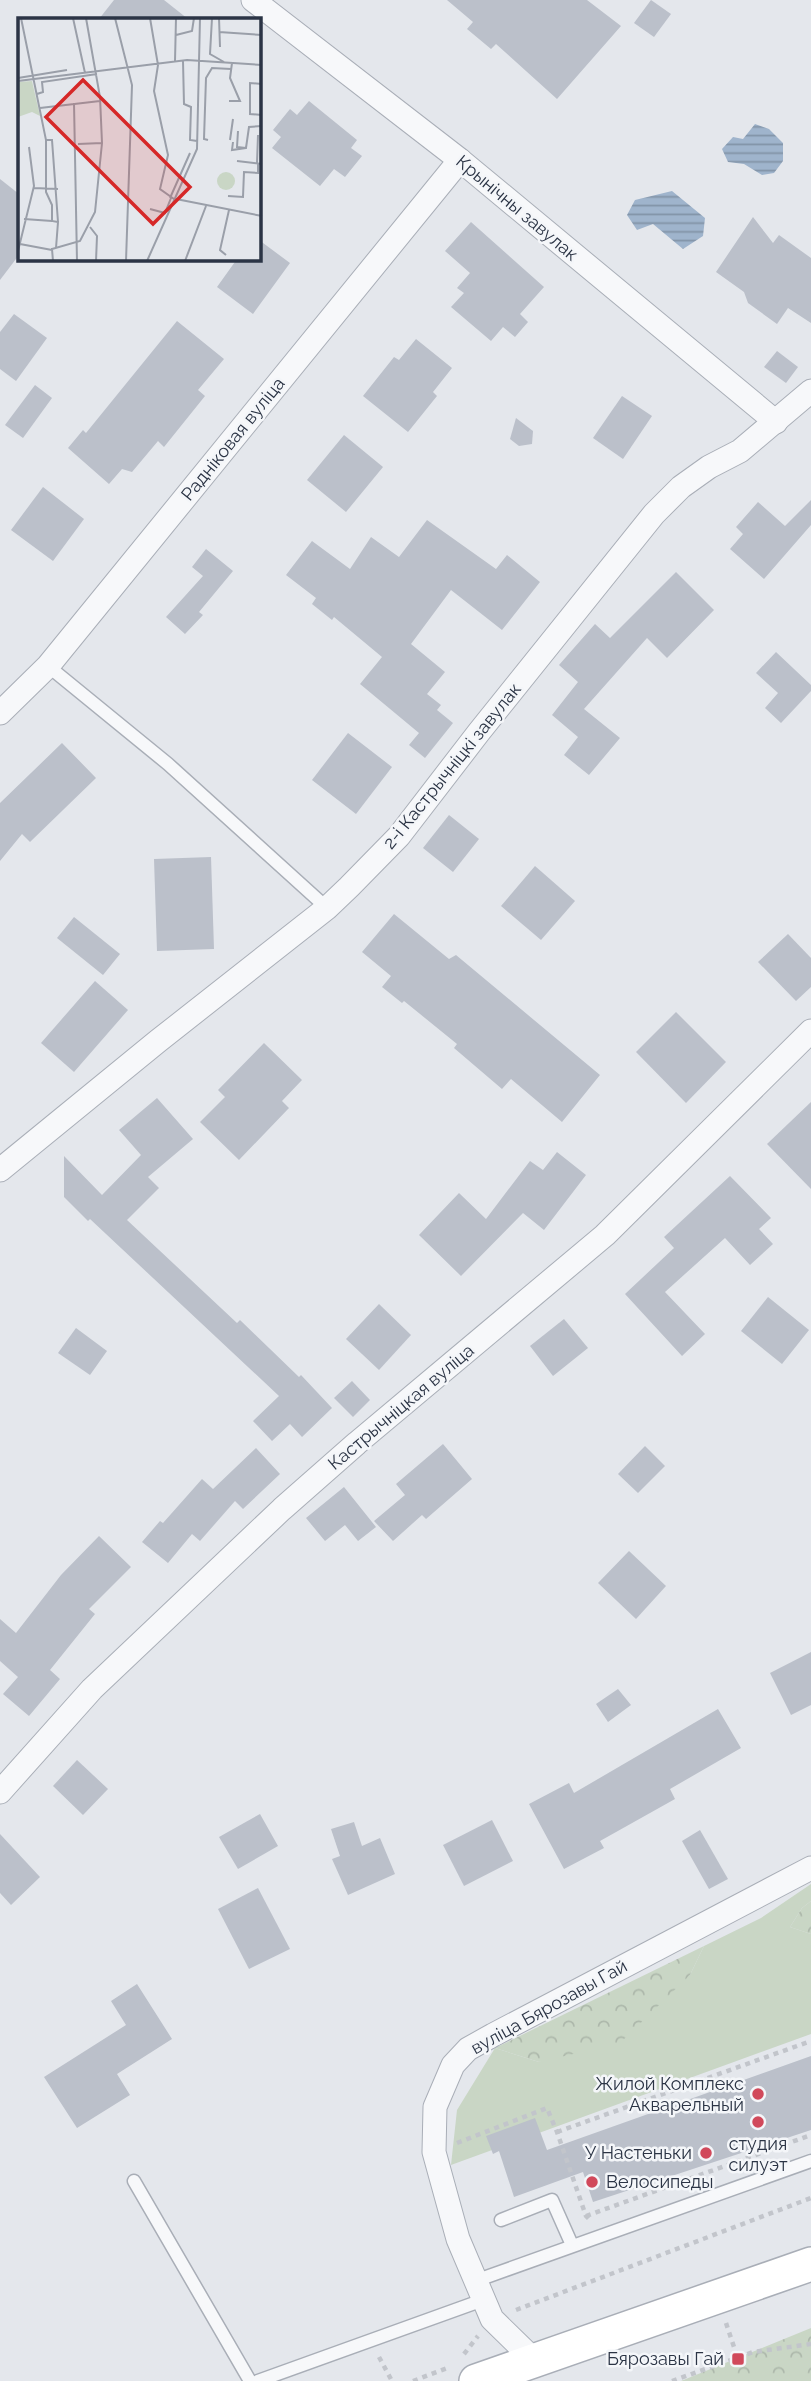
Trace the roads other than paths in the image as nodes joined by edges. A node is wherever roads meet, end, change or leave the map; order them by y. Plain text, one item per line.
1 (253, 0) edge
2 (460, 160) junction
3 (811, 391) edge
4 (776, 422) junction
5 (48, 666) junction
6 (0, 713) edge
7 (327, 908) junction
8 (811, 1031) edge
9 (0, 1170) edge
10 (0, 1792) edge
11 (811, 1868) edge
12 (811, 2161) edge
13 (134, 2181) dead end
14 (501, 2220) dead end
15 (572, 2245) junction
16 (811, 2264) edge
17 (483, 2300) junction
18 (540, 2371) edge
19 (465, 2373) edge
20 (250, 2381) edge
21 (258, 2381) edge

1 - 2 street, Крынічны завулак
2 - 4 street, Крынічны завулак
2 - 5 street, Радніковая вуліца
3 - 4 street, 2-і Кастрычніцкі завулак
4 - 7 street, 2-і Кастрычніцкі завулак
5 - 6 street, Радніковая вуліца
5 - 7 lane
7 - 9 street, 2-і Кастрычніцкі завулак
8 - 10 street, Кастрычніцкая вуліца
11 - 17 street, вуліца Бярозавы Гай
12 - 15 lane
13 - 20 lane
14 - 15 lane
15 - 17 lane
16 - 18 main road
17 - 18 street, вуліца Бярозавы Гай
17 - 21 lane
18 - 19 main road

